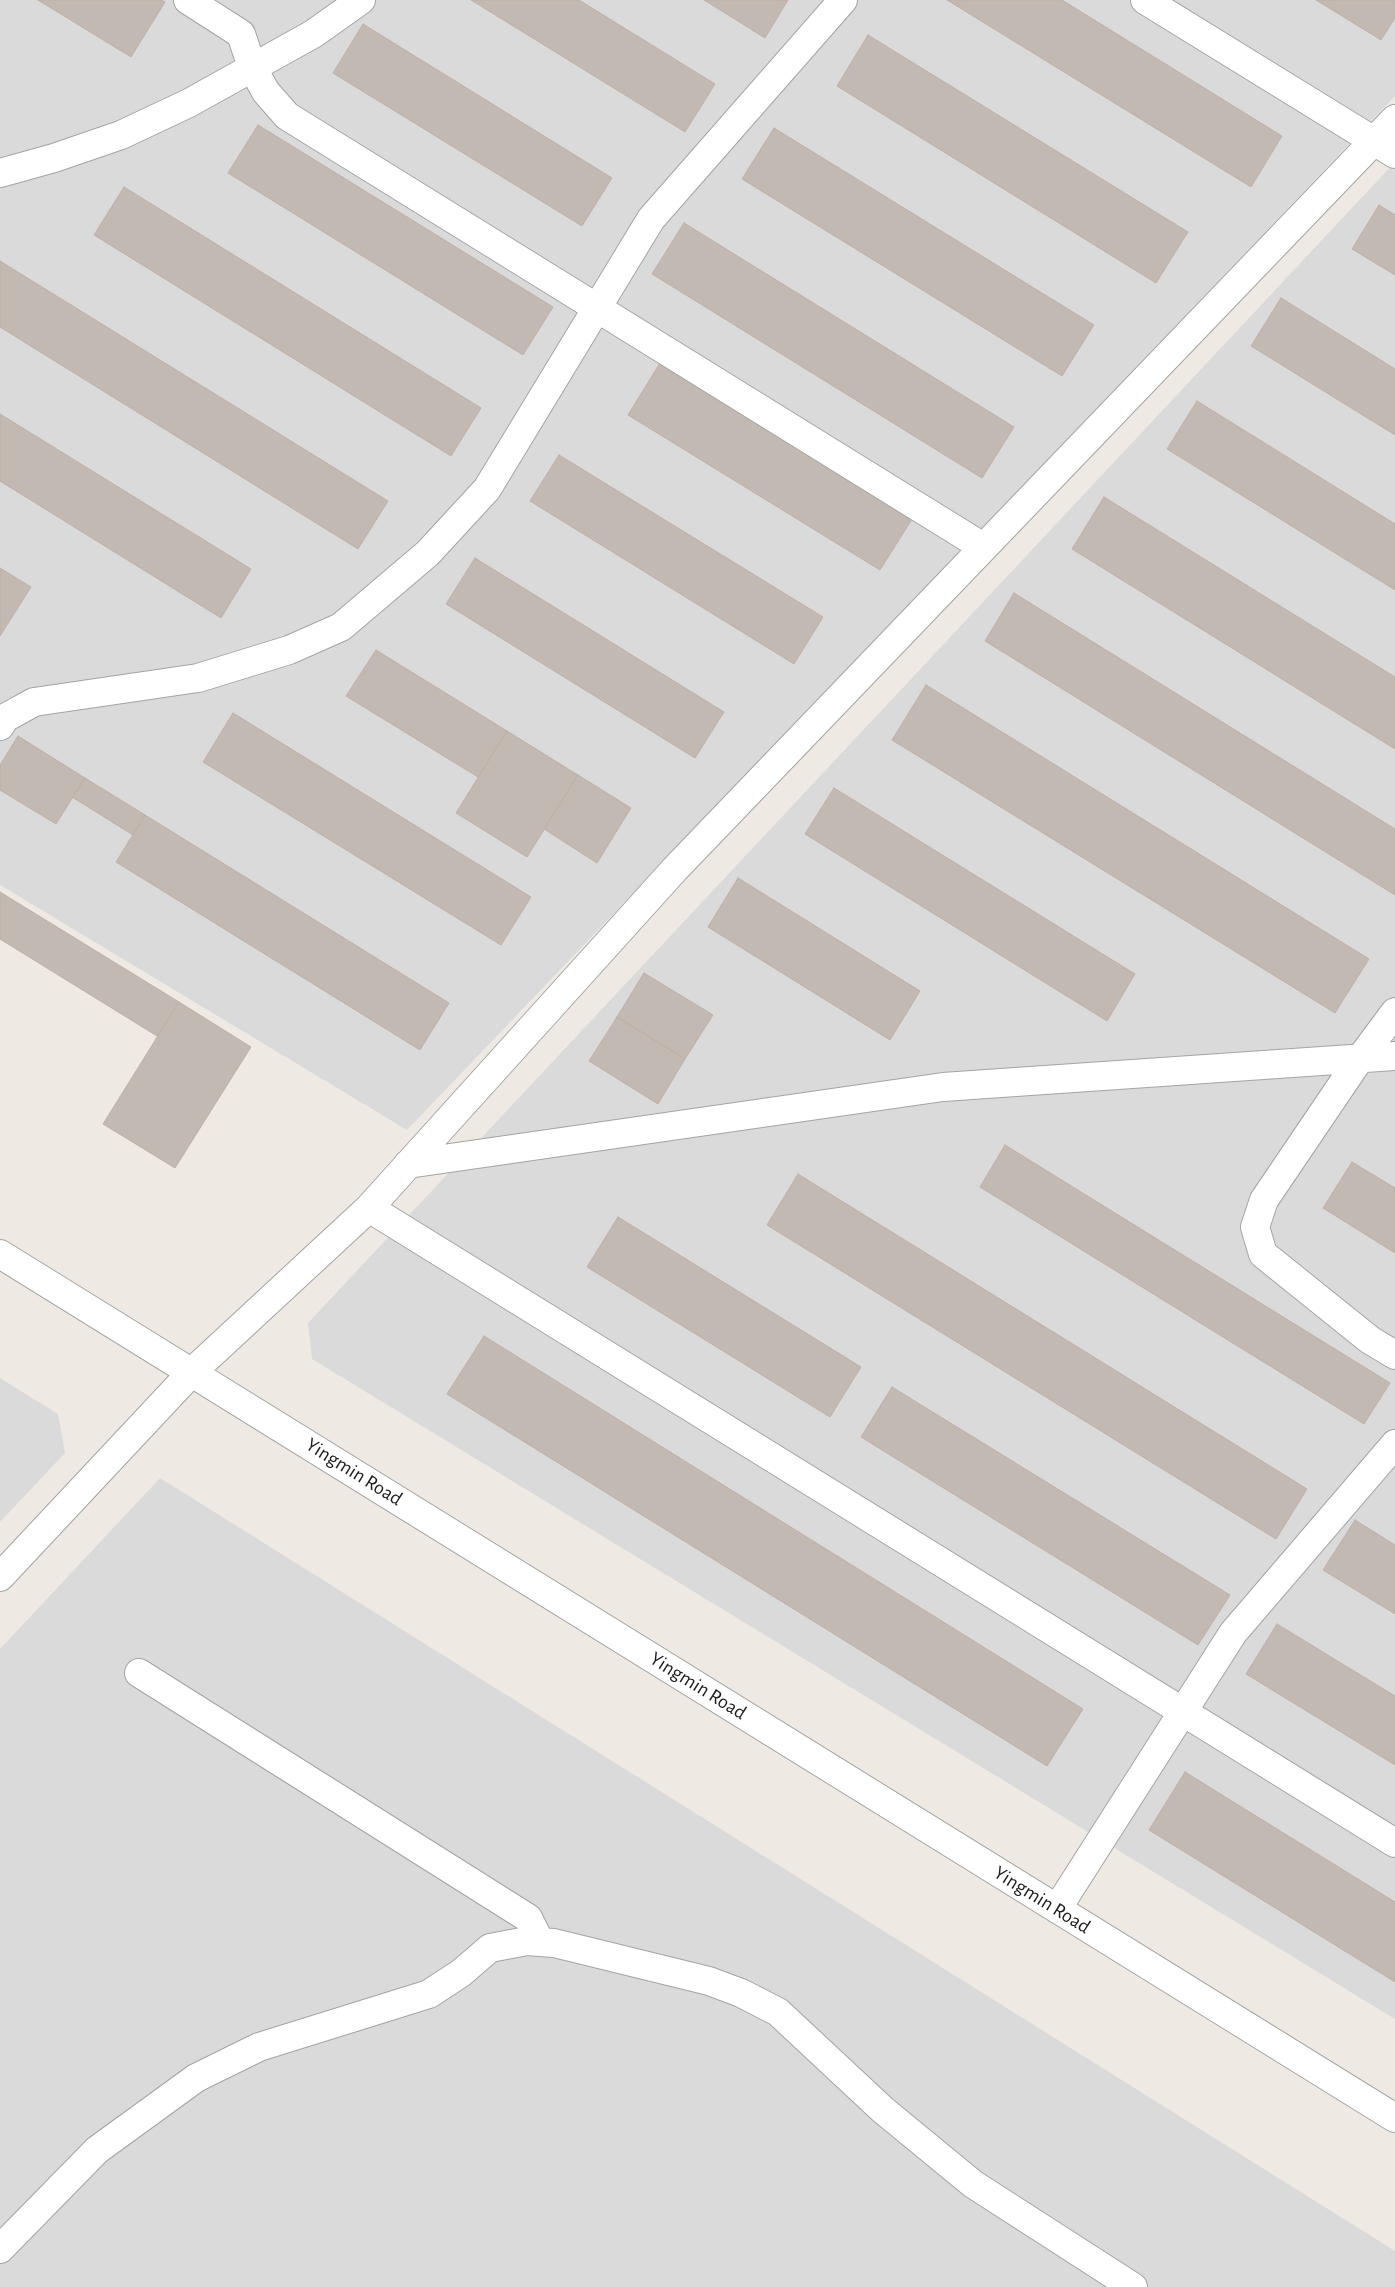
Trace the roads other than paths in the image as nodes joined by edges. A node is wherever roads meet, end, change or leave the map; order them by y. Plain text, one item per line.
1 (188, 0) edge
2 (361, 0) edge
3 (843, 0) edge
4 (1145, 0) edge
5 (252, 67) junction
6 (1395, 119) edge
7 (1384, 148) edge
8 (0, 173) edge
9 (597, 308) junction
10 (983, 547) junction
11 (0, 726) edge
12 (1395, 1012) edge
13 (1395, 1056) edge
14 (1360, 1059) junction
15 (408, 1164) junction
16 (369, 1208) junction
17 (0, 1254) edge
18 (1395, 1355) edge
19 (192, 1372) junction
20 (1395, 1444) edge
21 (0, 1577) edge
22 (140, 1673) dead end
23 (1182, 1713) junction
24 (1395, 1843) edge
25 (1057, 1909) junction
26 (540, 1942) junction
27 (1395, 2118) edge
28 (0, 2249) edge
29 (1133, 2287) edge

1 - 5 street
2 - 5 street
3 - 9 street
4 - 7 street
5 - 8 street
5 - 9 street
6 - 7 street
7 - 10 street
9 - 10 street
9 - 11 street
10 - 15 street
12 - 14 street
13 - 14 street
14 - 15 street
14 - 18 street
15 - 16 street
16 - 19 street
16 - 23 street
17 - 19 street, Yingmin Road
19 - 21 street
19 - 25 street, Yingmin Road
20 - 23 street
22 - 26 street
23 - 24 street
23 - 25 street
25 - 27 street, Yingmin Road
26 - 28 street
26 - 29 street

